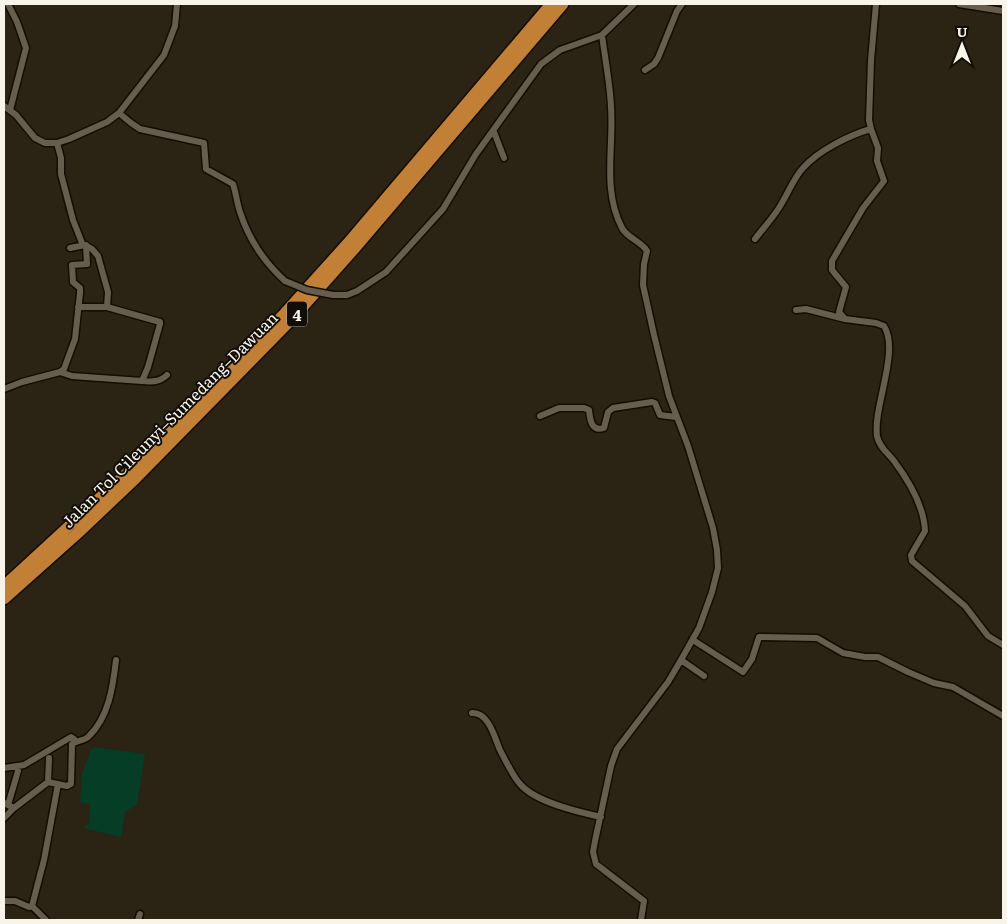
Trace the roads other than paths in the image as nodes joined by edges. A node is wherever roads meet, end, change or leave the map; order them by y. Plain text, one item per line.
1 (8, 4) edge
2 (177, 4) edge
3 (551, 4) edge
4 (563, 4) edge
5 (634, 4) edge
6 (682, 4) edge
7 (876, 4) edge
8 (959, 4) edge
9 (1003, 11) edge
10 (602, 35) junction
11 (645, 70) dead end
12 (4, 106) edge
13 (10, 110) junction
14 (119, 113) junction
15 (870, 129) junction
16 (494, 132) junction
17 (57, 142) junction
18 (504, 158) dead end
19 (755, 239) dead end
20 (86, 245) junction
21 (70, 248) dead end
22 (78, 307) junction
23 (107, 307) junction
24 (796, 310) dead end
25 (845, 319) junction
26 (60, 372) junction
27 (167, 375) dead end
28 (142, 381) junction
29 (4, 389) edge
30 (540, 416) dead end
31 (676, 417) junction
32 (4, 586) edge
33 (4, 599) edge
34 (693, 640) junction
35 (1003, 645) edge
36 (116, 660) dead end
37 (681, 660) junction
38 (704, 676) dead end
39 (472, 713) dead end
40 (1003, 716) edge
41 (74, 742) junction
42 (49, 758) dead end
43 (4, 768) edge
44 (18, 770) dead end
45 (48, 782) junction
46 (58, 784) junction
47 (9, 805) edge
48 (601, 817) junction
49 (4, 818) edge
50 (4, 901) edge
51 (32, 906) junction
52 (46, 920) edge
53 (642, 920) edge

1 - 13 street
2 - 14 street
3 - 32 highway, Jalan Tol Cileunyi–Sumedang–Dawuan / 4
4 - 33 highway, Jalan Tol Cileunyi–Sumedang–Dawuan / 4
5 - 10 street
6 - 11 street
7 - 15 street
8 - 9 street
10 - 16 street
10 - 31 street
12 - 13 street
13 - 17 street
14 - 16 street, bridge
14 - 17 street
15 - 19 street
15 - 25 street
16 - 18 street
17 - 20 street
20 - 21 street
20 - 22 street
20 - 23 street
22 - 23 street
22 - 26 street
23 - 28 street
24 - 25 street
25 - 35 street
26 - 28 street
26 - 29 street
27 - 28 street
30 - 31 street
31 - 34 street
34 - 37 street
34 - 40 street
36 - 41 street
37 - 38 street
37 - 48 street
39 - 48 street
41 - 43 street
41 - 46 street
42 - 45 street
44 - 47 street
45 - 46 street
45 - 47 street
46 - 51 street
47 - 49 street
48 - 53 street
50 - 51 street
51 - 52 street

